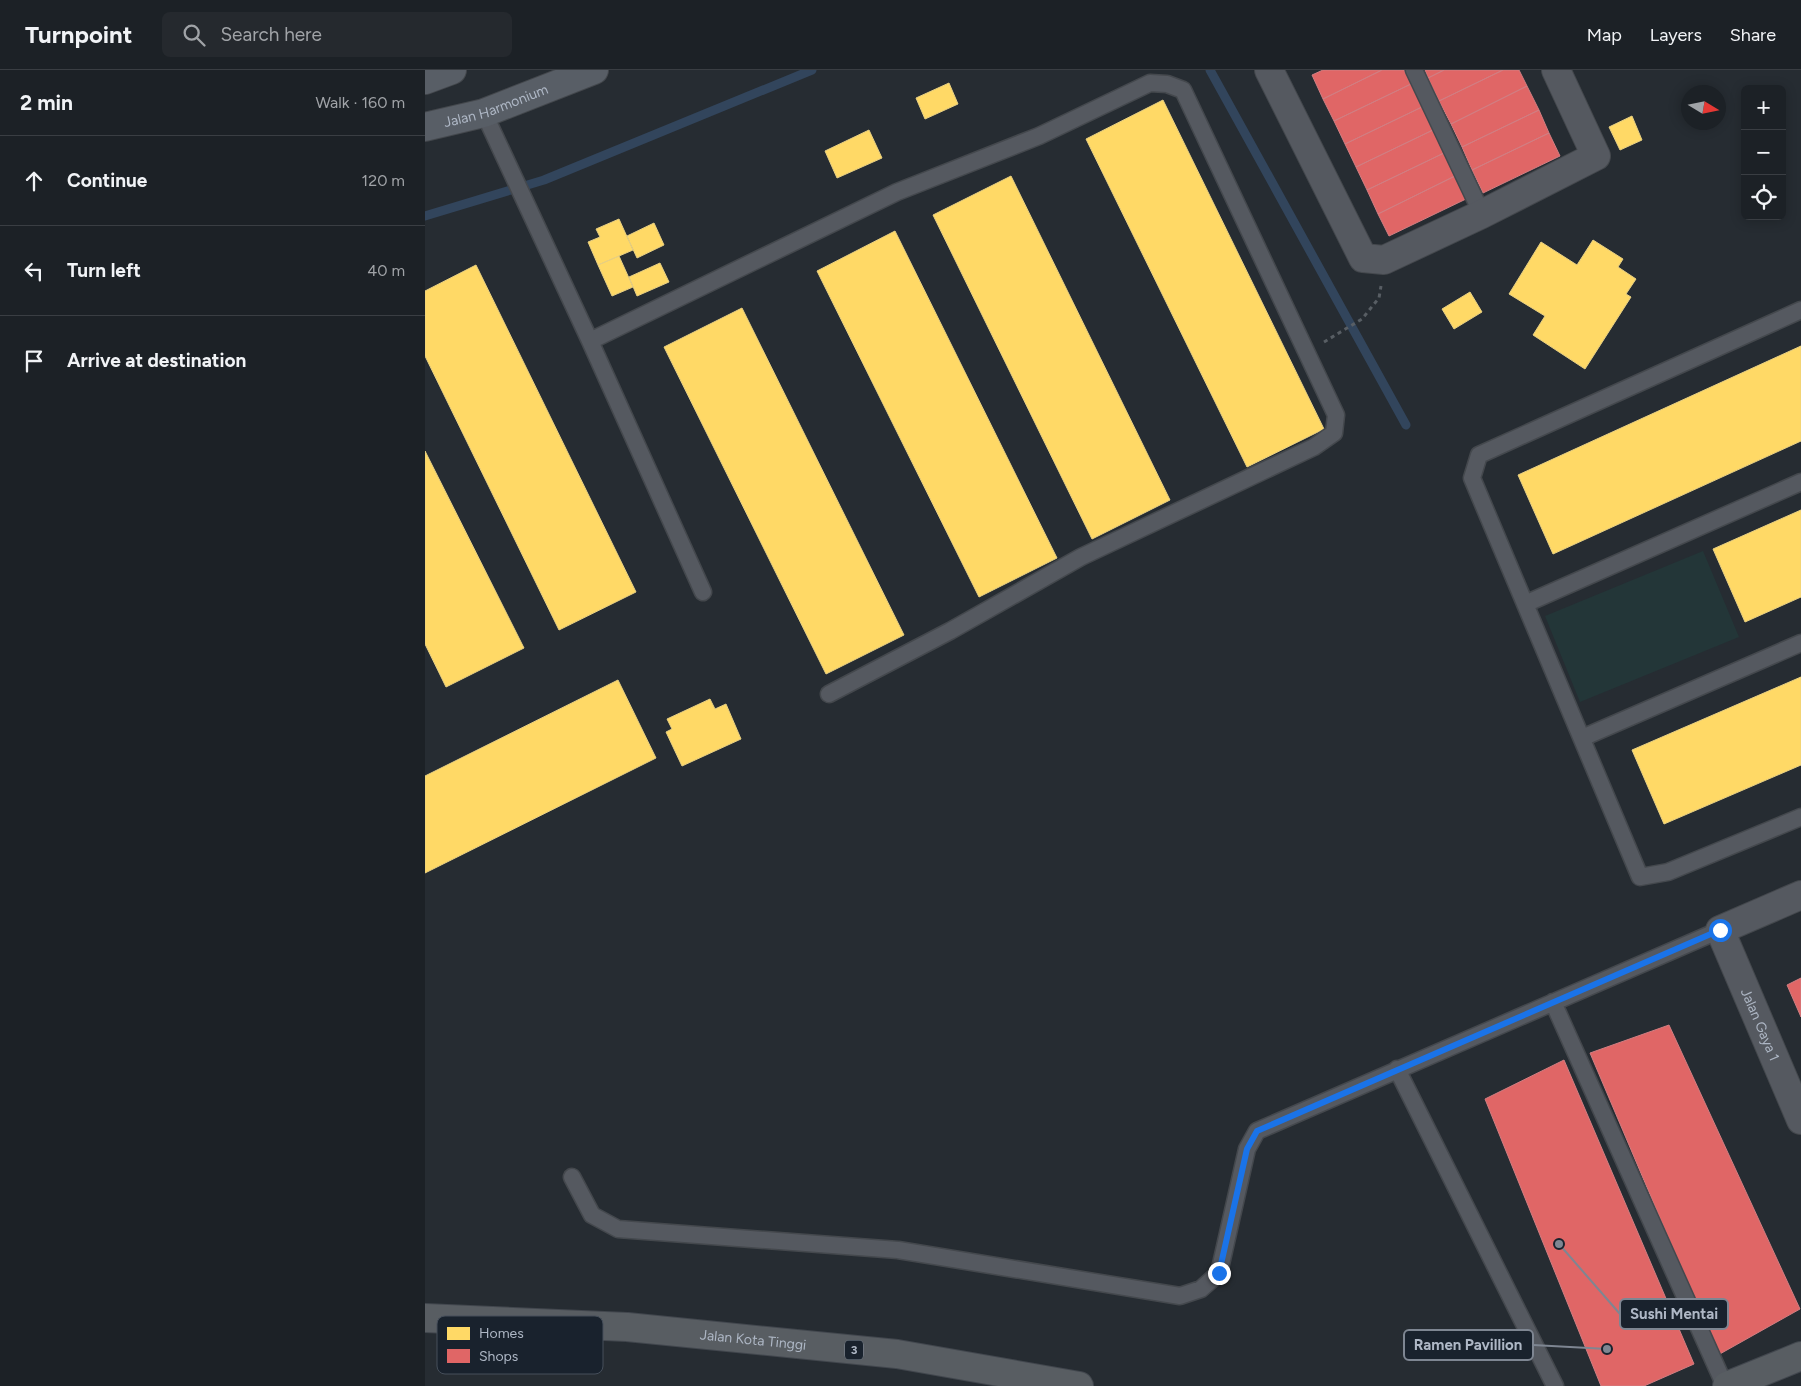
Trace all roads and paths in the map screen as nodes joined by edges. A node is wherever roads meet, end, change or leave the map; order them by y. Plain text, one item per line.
1 (452, 70) edge
2 (594, 70) edge
3 (1269, 70) edge
4 (1414, 70) edge
5 (1556, 70) edge
6 (425, 80) edge
7 (484, 113) junction
8 (425, 127) edge
9 (1483, 214) junction
10 (1384, 260) junction
11 (1801, 310) edge
12 (1342, 332) dead end
13 (590, 341) junction
14 (1801, 482) edge
15 (703, 592) dead end
16 (1525, 604) junction
17 (1801, 643) edge
18 (829, 694) dead end
19 (1582, 738) junction
20 (1801, 817) edge
21 (1801, 895) edge
22 (1720, 930) junction
23 (1553, 1002) junction
24 (1397, 1069) junction
25 (1801, 1120) edge
26 (572, 1177) dead end
27 (603, 1327) edge
28 (1801, 1356) edge
29 (1079, 1386) edge
30 (1555, 1386) edge
31 (1726, 1386) edge

1 - 6 main road
2 - 7 main road, Jalan Harmonium
3 - 10 street
4 - 9 lane
5 - 9 street
7 - 8 main road, Jalan Harmonium
7 - 13 lane
9 - 10 street
10 - 12 path
11 - 16 lane
13 - 15 lane
13 - 18 lane
14 - 16 lane
16 - 19 lane
17 - 19 lane
19 - 20 lane
21 - 22 street
22 - 23 lane
22 - 25 street, Jalan Gaya 1
23 - 24 lane
23 - 31 lane
24 - 26 lane
24 - 30 lane
27 - 29 highway, Jalan Kota Tinggi / 3
28 - 31 highway

